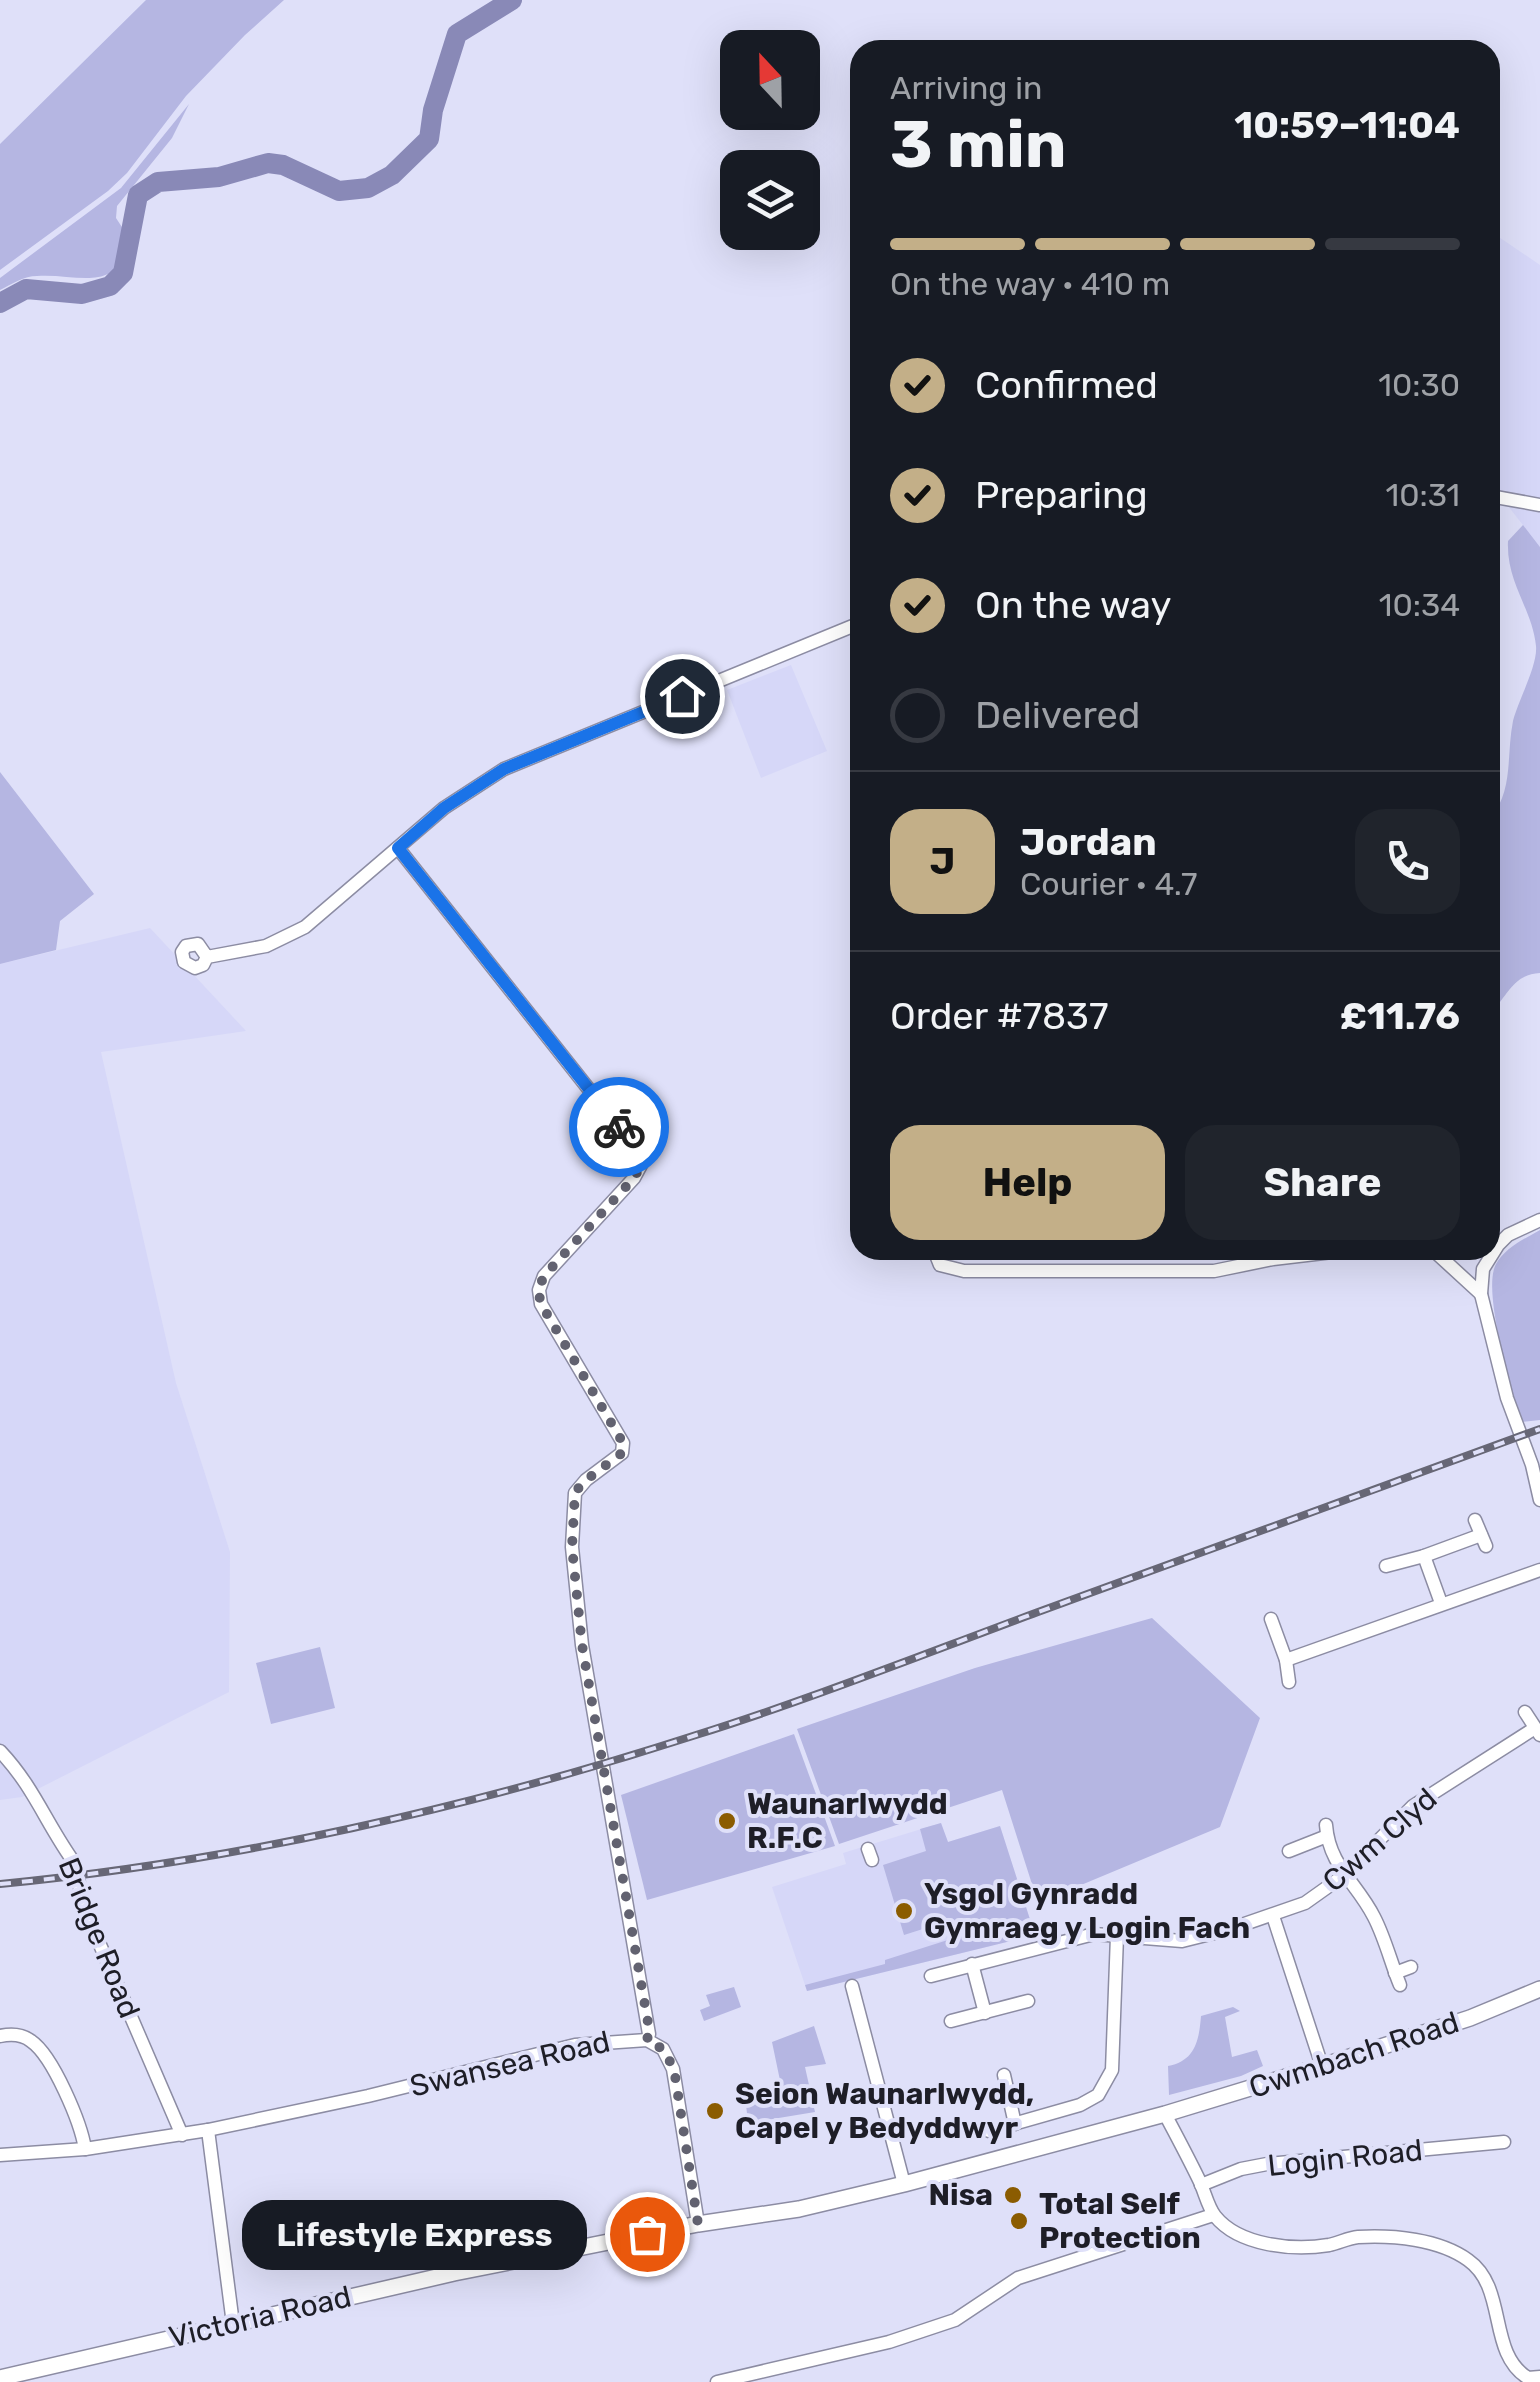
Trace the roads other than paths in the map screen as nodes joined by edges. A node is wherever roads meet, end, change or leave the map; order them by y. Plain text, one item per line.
1 (1500, 498) edge
2 (1540, 505) edge
3 (850, 628) edge
4 (398, 848) junction
5 (207, 957) dead end
6 (1540, 1220) edge
7 (1500, 1233) edge
8 (1508, 1235) junction
9 (1500, 1245) edge
10 (938, 1260) edge
11 (1268, 1260) edge
12 (1448, 1260) edge
13 (1488, 1260) edge
14 (1481, 1294) junction
15 (1540, 1500) edge
16 (1475, 1520) dead end
17 (1424, 1556) junction
18 (1386, 1566) dead end
19 (1540, 1570) edge
20 (1442, 1603) junction
21 (1271, 1620) dead end
22 (1286, 1660) junction
23 (1290, 1682) dead end
24 (1525, 1712) dead end
25 (1538, 1732) edge
26 (0, 1751) edge
27 (1289, 1851) dead end
28 (1343, 1876) junction
29 (1273, 1916) junction
30 (1116, 1936) junction
31 (972, 1964) junction
32 (1412, 1967) dead end
33 (931, 1976) dead end
34 (1540, 1989) edge
35 (851, 1996) dead end
36 (1028, 2001) dead end
37 (984, 2013) junction
38 (951, 2021) dead end
39 (0, 2036) edge
40 (646, 2040) junction
41 (1322, 2066) junction
42 (1004, 2074) dead end
43 (1165, 2114) junction
44 (1016, 2124) junction
45 (208, 2130) junction
46 (989, 2131) dead end
47 (182, 2135) junction
48 (1495, 2139) dead end
49 (85, 2149) junction
50 (0, 2155) edge
51 (904, 2184) junction
52 (1201, 2185) junction
53 (1213, 2214) junction
54 (698, 2224) junction
55 (233, 2324) junction
56 (1540, 2377) edge
57 (0, 2378) edge
58 (717, 2382) edge

1 - 2 street
3 - 4 street
4 - 5 street
4 - 40 street
6 - 8 street
7 - 8 street
8 - 9 street
10 - 11 street
12 - 14 street
13 - 14 street
14 - 15 street
16 - 17 street
17 - 18 street
17 - 20 street
19 - 20 street
20 - 22 street
21 - 22 street
22 - 23 street
24 - 25 street, Cwm Clyd
25 - 28 street, Cwm Clyd
26 - 47 street, Bridge Road, bridge
27 - 28 street
28 - 29 street, Cwm Clyd
28 - 32 street
29 - 30 street, Cwm Clyd
29 - 41 street
30 - 31 street, Cwm Clyd
30 - 44 street
31 - 33 street, Cwm Clyd
31 - 37 street
34 - 41 main road, Cwmbach Road
35 - 51 street
36 - 37 street
37 - 38 street
39 - 49 street
40 - 45 street, Swansea Road
40 - 54 street, Swansea Road
41 - 43 main road, Cwmbach Road
42 - 44 street
43 - 51 main road
43 - 52 street
44 - 46 street
45 - 47 street, Swansea Road
45 - 55 street
47 - 49 street, Swansea Road
48 - 52 street, Login Road
49 - 50 street, Swansea Road
51 - 54 main road
52 - 53 street
53 - 56 street
53 - 58 street
54 - 55 main road, Victoria Road
55 - 57 main road, Victoria Road

